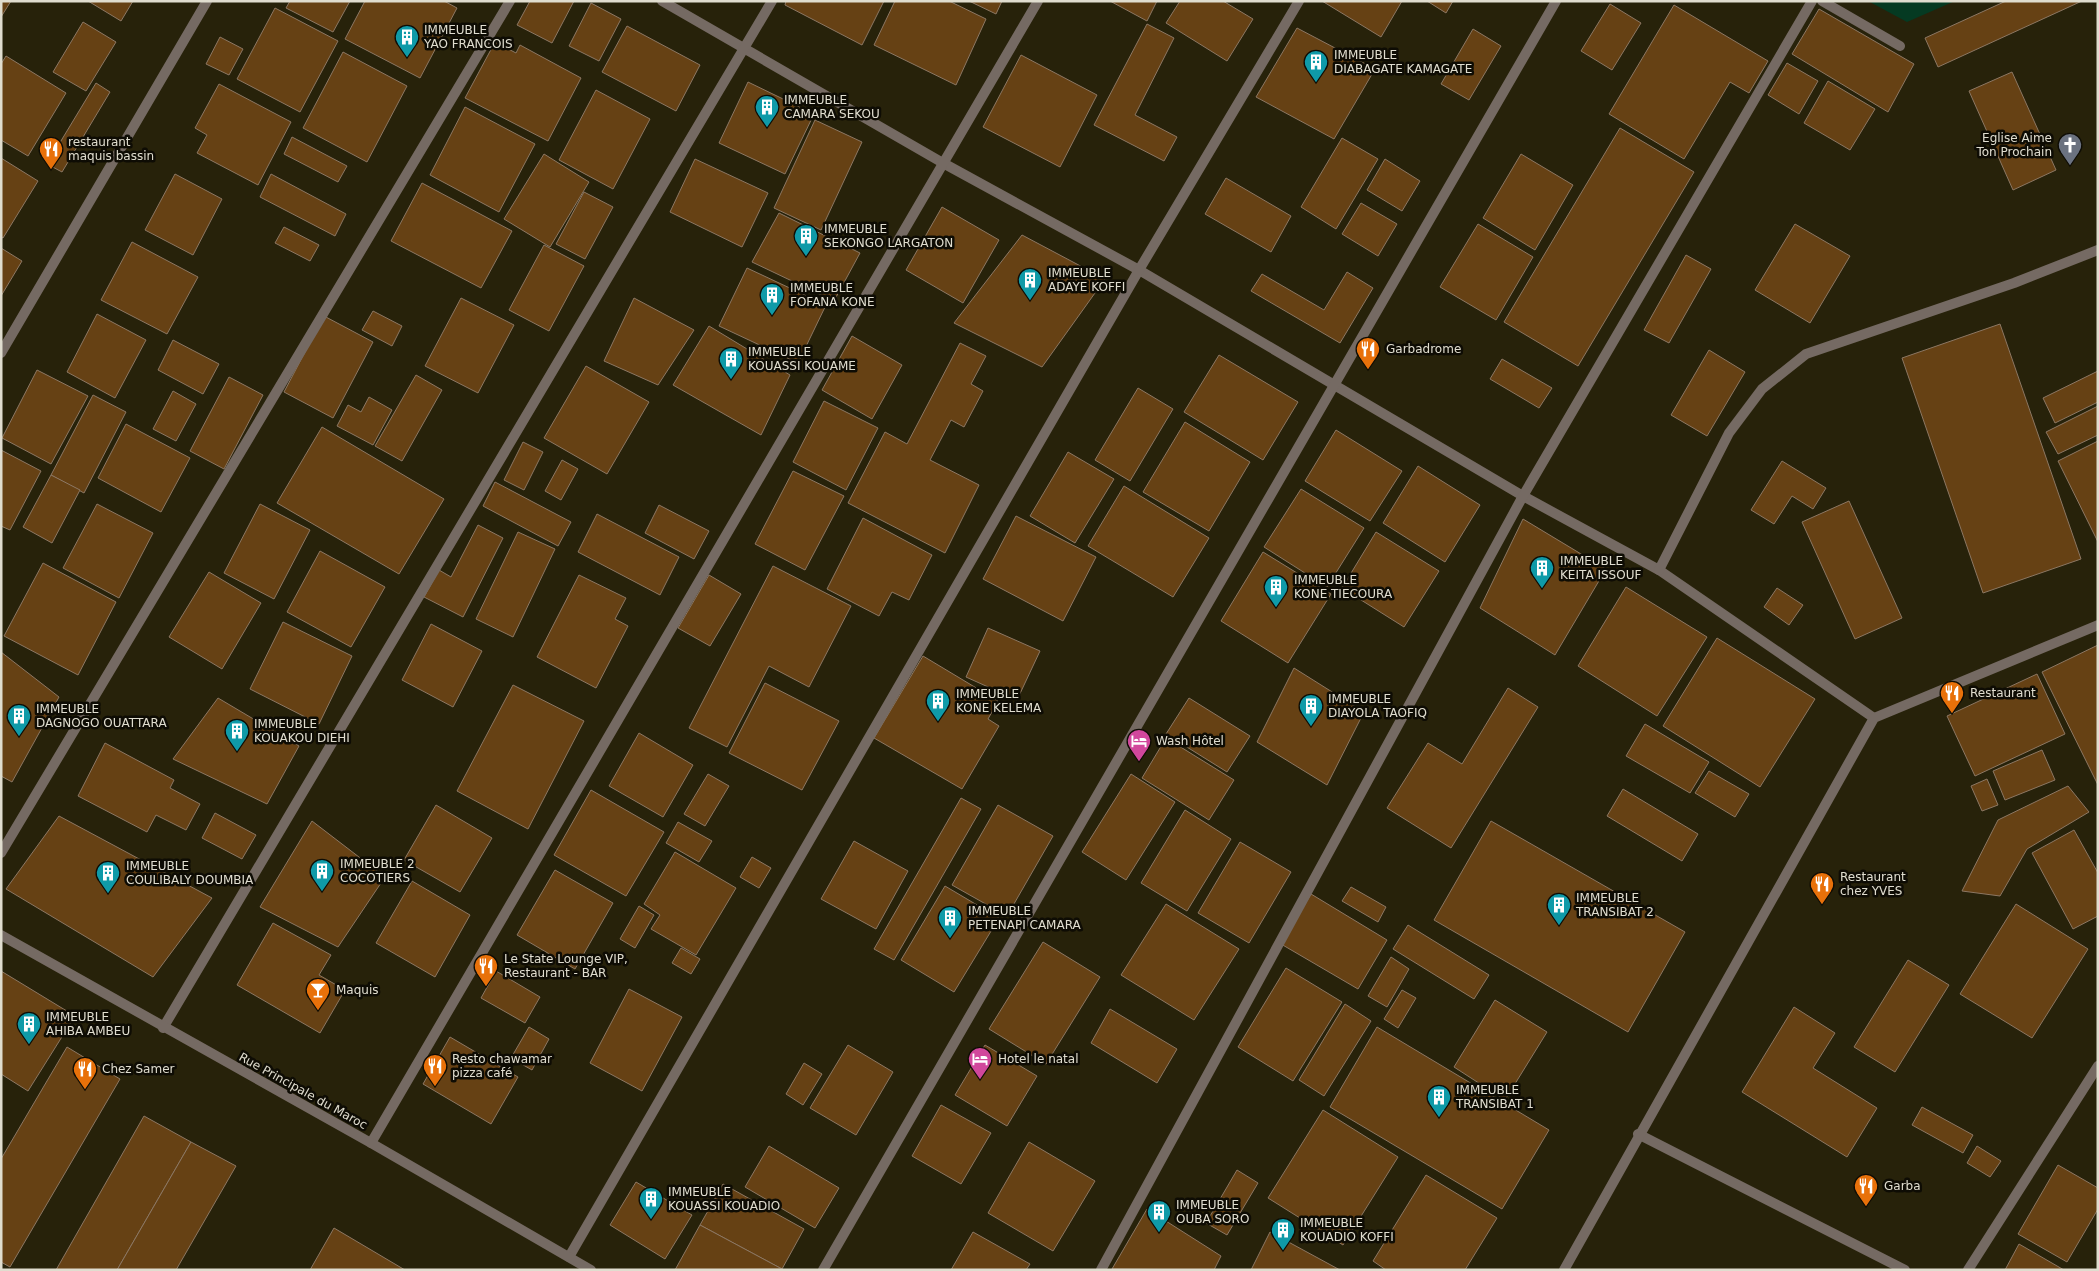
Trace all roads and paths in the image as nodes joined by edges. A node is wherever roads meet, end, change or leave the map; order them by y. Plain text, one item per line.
1 (207, 1) edge
2 (510, 1) edge
3 (662, 1) edge
4 (772, 1) edge
5 (1038, 1) edge
6 (1299, 1) edge
7 (1556, 1) edge
8 (1812, 1) edge
9 (1822, 1) edge
10 (1900, 46) dead end
11 (744, 50) junction
12 (942, 163) junction
13 (2098, 250) edge
14 (1139, 270) junction
15 (1, 354) edge
16 (1334, 383) junction
17 (1523, 496) junction
18 (1659, 570) junction
19 (2098, 625) edge
20 (1874, 718) junction
21 (1, 853) edge
22 (1, 936) edge
23 (163, 1028) junction
24 (2098, 1066) edge
25 (1638, 1134) junction
26 (371, 1143) junction
27 (569, 1257) junction
28 (591, 1270) edge
29 (823, 1270) edge
30 (1101, 1270) edge
31 (1564, 1270) edge
32 (1905, 1270) edge
33 (1968, 1270) edge

1 - 15 street
2 - 21 street
3 - 11 street
4 - 11 street
5 - 12 street
6 - 14 street
7 - 16 street
8 - 17 street
9 - 10 street
11 - 12 street
11 - 23 street
12 - 14 street
12 - 26 street
13 - 18 street
14 - 16 street
14 - 27 street
16 - 17 street
16 - 29 street
17 - 18 street
17 - 30 street
18 - 20 street
19 - 20 street
20 - 25 street
22 - 23 street, Rue Principale du Maroc
23 - 26 street, Rue Principale du Maroc
24 - 33 street
25 - 31 street
25 - 32 street
26 - 27 street, Rue Principale du Maroc
27 - 28 street, Rue Principale du Maroc

